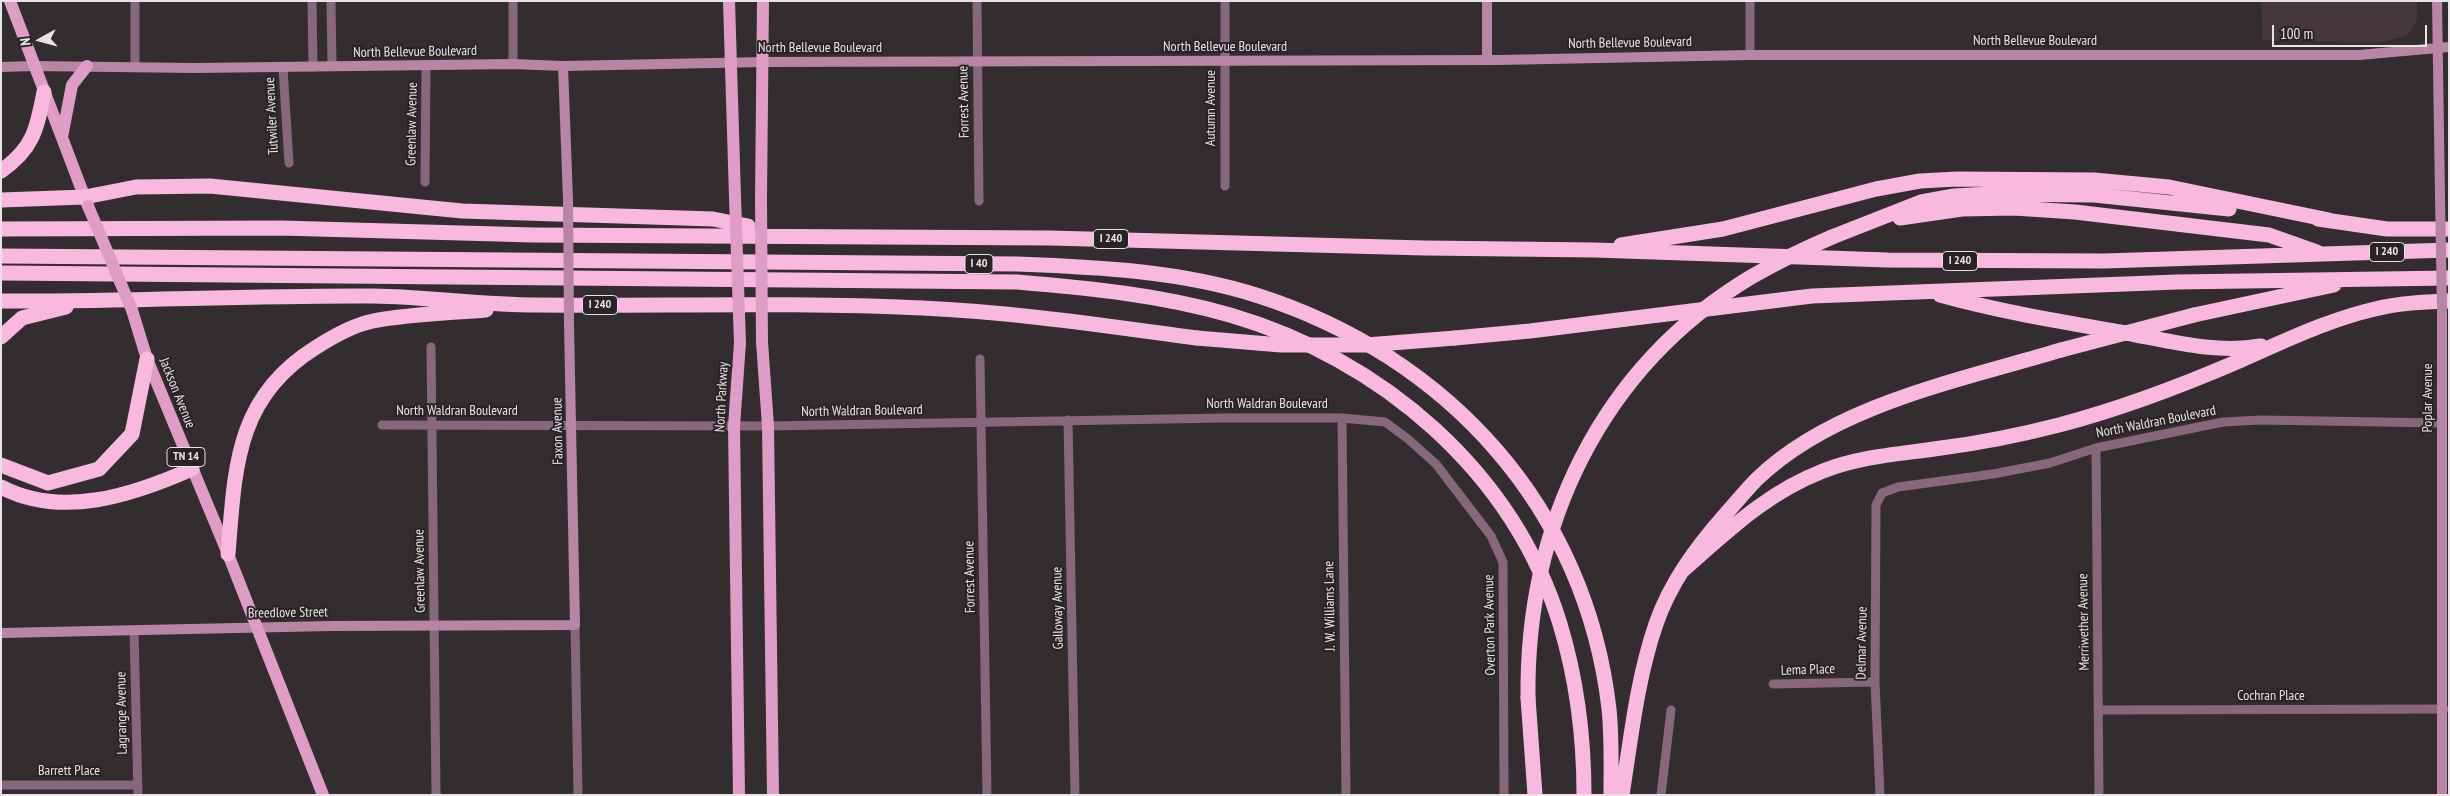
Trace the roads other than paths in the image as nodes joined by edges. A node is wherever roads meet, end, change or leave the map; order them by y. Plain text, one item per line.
1 (10, 1) edge
2 (135, 1) edge
3 (312, 1) edge
4 (331, 1) edge
5 (513, 1) edge
6 (729, 1) edge
7 (763, 1) edge
8 (976, 1) edge
9 (1225, 1) edge
10 (1487, 1) edge
11 (1750, 1) edge
12 (2437, 1) edge
13 (2438, 28) junction
14 (2449, 29) edge
15 (2438, 47) junction
16 (2449, 47) edge
17 (1750, 55) junction
18 (1487, 60) junction
19 (1225, 61) junction
20 (729, 62) junction
21 (764, 62) junction
22 (977, 62) junction
23 (513, 64) junction
24 (33, 66) junction
25 (87, 66) junction
26 (332, 66) junction
27 (426, 66) junction
28 (563, 66) junction
29 (1, 67) edge
30 (135, 67) junction
31 (313, 67) junction
32 (283, 68) junction
33 (44, 92) junction
34 (62, 137) junction
35 (289, 163) dead end
36 (1, 171) edge
37 (425, 182) dead end
38 (1225, 186) dead end
39 (1, 200) edge
40 (87, 201) junction
41 (979, 202) dead end
42 (1922, 208) junction
43 (2329, 220) junction
44 (1, 229) edge
45 (2449, 229) edge
46 (796, 235) junction
47 (1595, 250) junction
48 (2449, 250) edge
49 (2326, 255) junction
50 (1, 256) edge
51 (1, 273) edge
52 (2359, 278) junction
53 (2449, 278) edge
54 (1926, 291) junction
55 (1, 301) edge
56 (87, 302) junction
57 (532, 305) junction
58 (2445, 305) edge
59 (1, 337) edge
60 (2276, 343) junction
61 (431, 347) dead end
62 (147, 359) junction
63 (980, 359) dead end
64 (1342, 418) junction
65 (1068, 420) junction
66 (982, 422) junction
67 (2441, 422) junction
68 (382, 424) dead end
69 (431, 424) junction
70 (572, 425) junction
71 (734, 426) junction
72 (768, 426) junction
73 (2096, 448) junction
74 (1, 465) edge
75 (192, 469) junction
76 (1, 487) edge
77 (1882, 493) joint
78 (228, 554) junction
79 (1682, 571) junction
80 (435, 625) junction
81 (575, 625) junction
82 (256, 627) junction
83 (134, 631) junction
84 (1, 633) edge
85 (1875, 682) junction
86 (1773, 684) dead end
87 (2444, 709) junction
88 (1671, 710) dead end
89 (2098, 710) junction
90 (1, 785) edge
91 (137, 785) junction
92 (138, 795) edge
93 (323, 795) edge
94 (436, 795) edge
95 (578, 795) edge
96 (739, 795) edge
97 (773, 795) edge
98 (987, 795) edge
99 (1075, 795) edge
100 (1346, 795) edge
101 (1504, 795) edge
102 (1535, 795) edge
103 (1584, 795) edge
104 (1611, 795) edge
105 (1622, 795) edge
106 (1661, 795) edge
107 (1880, 795) edge
108 (2098, 795) edge
109 (2442, 795) edge

1 - 24 main road, Jackson Avenue / TN 14
2 - 30 street
3 - 31 street
4 - 26 street
5 - 23 street
6 - 20 main road, North Parkway
7 - 21 main road
8 - 22 street, Forrest Avenue
9 - 19 street, Autumn Avenue
10 - 18 street
11 - 17 street
12 - 13 street, Poplar Avenue
13 - 14 street
13 - 15 street, Poplar Avenue
15 - 16 street, North Bellevue Boulevard
15 - 17 street, North Bellevue Boulevard
15 - 58 street, Poplar Avenue, bridge
17 - 18 street, North Bellevue Boulevard
18 - 19 street, North Bellevue Boulevard
19 - 22 street, North Bellevue Boulevard
19 - 38 street, Autumn Avenue
20 - 21 street, North Bellevue Boulevard
20 - 28 street, North Bellevue Boulevard
20 - 71 main road, North Parkway, bridge
21 - 22 street, North Bellevue Boulevard
21 - 72 main road, bridge
22 - 41 street, Forrest Avenue
23 - 27 street, North Bellevue Boulevard
23 - 28 street, North Bellevue Boulevard
24 - 25 street, North Bellevue Boulevard
24 - 29 street, North Bellevue Boulevard
24 - 33 main road, Jackson Avenue / TN 14
25 - 30 street, North Bellevue Boulevard
25 - 34 main road
26 - 27 street, North Bellevue Boulevard
26 - 31 street, North Bellevue Boulevard
27 - 37 street, Greenlaw Avenue
28 - 70 street, Faxon Avenue, bridge
30 - 32 street, North Bellevue Boulevard
31 - 32 street, North Bellevue Boulevard
32 - 35 street, Tutwiler Avenue
33 - 34 main road, Jackson Avenue / TN 14
33 - 36 highway
34 - 40 main road, Jackson Avenue / TN 14
39 - 40 highway
40 - 46 highway
40 - 62 main road, Jackson Avenue / TN 14, bridge
42 - 43 highway
42 - 49 highway
42 - 102 highway, bridge
43 - 45 highway
43 - 47 highway
44 - 46 highway, I 240
46 - 47 highway, I 240
47 - 49 highway, I 240
48 - 49 highway, I 240
50 - 104 highway, I 40
51 - 103 highway, I 40
52 - 53 highway, I 240
52 - 54 highway, I 240
52 - 79 highway, bridge
54 - 57 highway, I 240, bridge
54 - 60 highway
55 - 56 highway, I 240
56 - 57 highway, I 240
56 - 59 highway
57 - 78 highway
58 - 60 highway
58 - 67 street, Poplar Avenue
60 - 79 highway
61 - 69 street, Greenlaw Avenue
62 - 74 highway
62 - 75 main road, Jackson Avenue / TN 14
63 - 66 street, Forrest Avenue
64 - 65 street, North Waldran Boulevard
64 - 100 street, J. W. Williams Lane
64 - 101 street, Overton Park Avenue
65 - 66 street, North Waldran Boulevard
65 - 99 street, Galloway Avenue
66 - 72 street, North Waldran Boulevard
66 - 98 street, Forrest Avenue
67 - 73 street, North Waldran Boulevard
67 - 87 street, Poplar Avenue
68 - 69 street, North Waldran Boulevard
69 - 70 street, North Waldran Boulevard
69 - 80 street, Greenlaw Avenue
70 - 71 street, North Waldran Boulevard
70 - 81 street, Faxon Avenue
71 - 72 street, North Waldran Boulevard
71 - 96 main road, North Parkway
72 - 97 main road
73 - 77 street, North Waldran Boulevard
73 - 89 street, Merriwether Avenue
75 - 76 highway
75 - 78 main road, Jackson Avenue / TN 14
77 - 85 street, Delmar Avenue
78 - 82 main road, Jackson Avenue / TN 14
79 - 105 highway
80 - 81 street, Breedlove Street
80 - 82 street, Breedlove Street
80 - 94 street, Greenlaw Avenue
81 - 95 street, Faxon Avenue
82 - 83 street, Breedlove Street
82 - 93 main road, Jackson Avenue / TN 14
83 - 84 street, Breedlove Street
83 - 91 street, Lagrange Avenue
85 - 86 street, Lema Place
85 - 107 street, Delmar Avenue
87 - 89 street, Cochran Place
87 - 109 street, Poplar Avenue
88 - 106 street
89 - 108 street, Merriwether Avenue
90 - 91 street, Barrett Place
91 - 92 street, Lagrange Avenue

